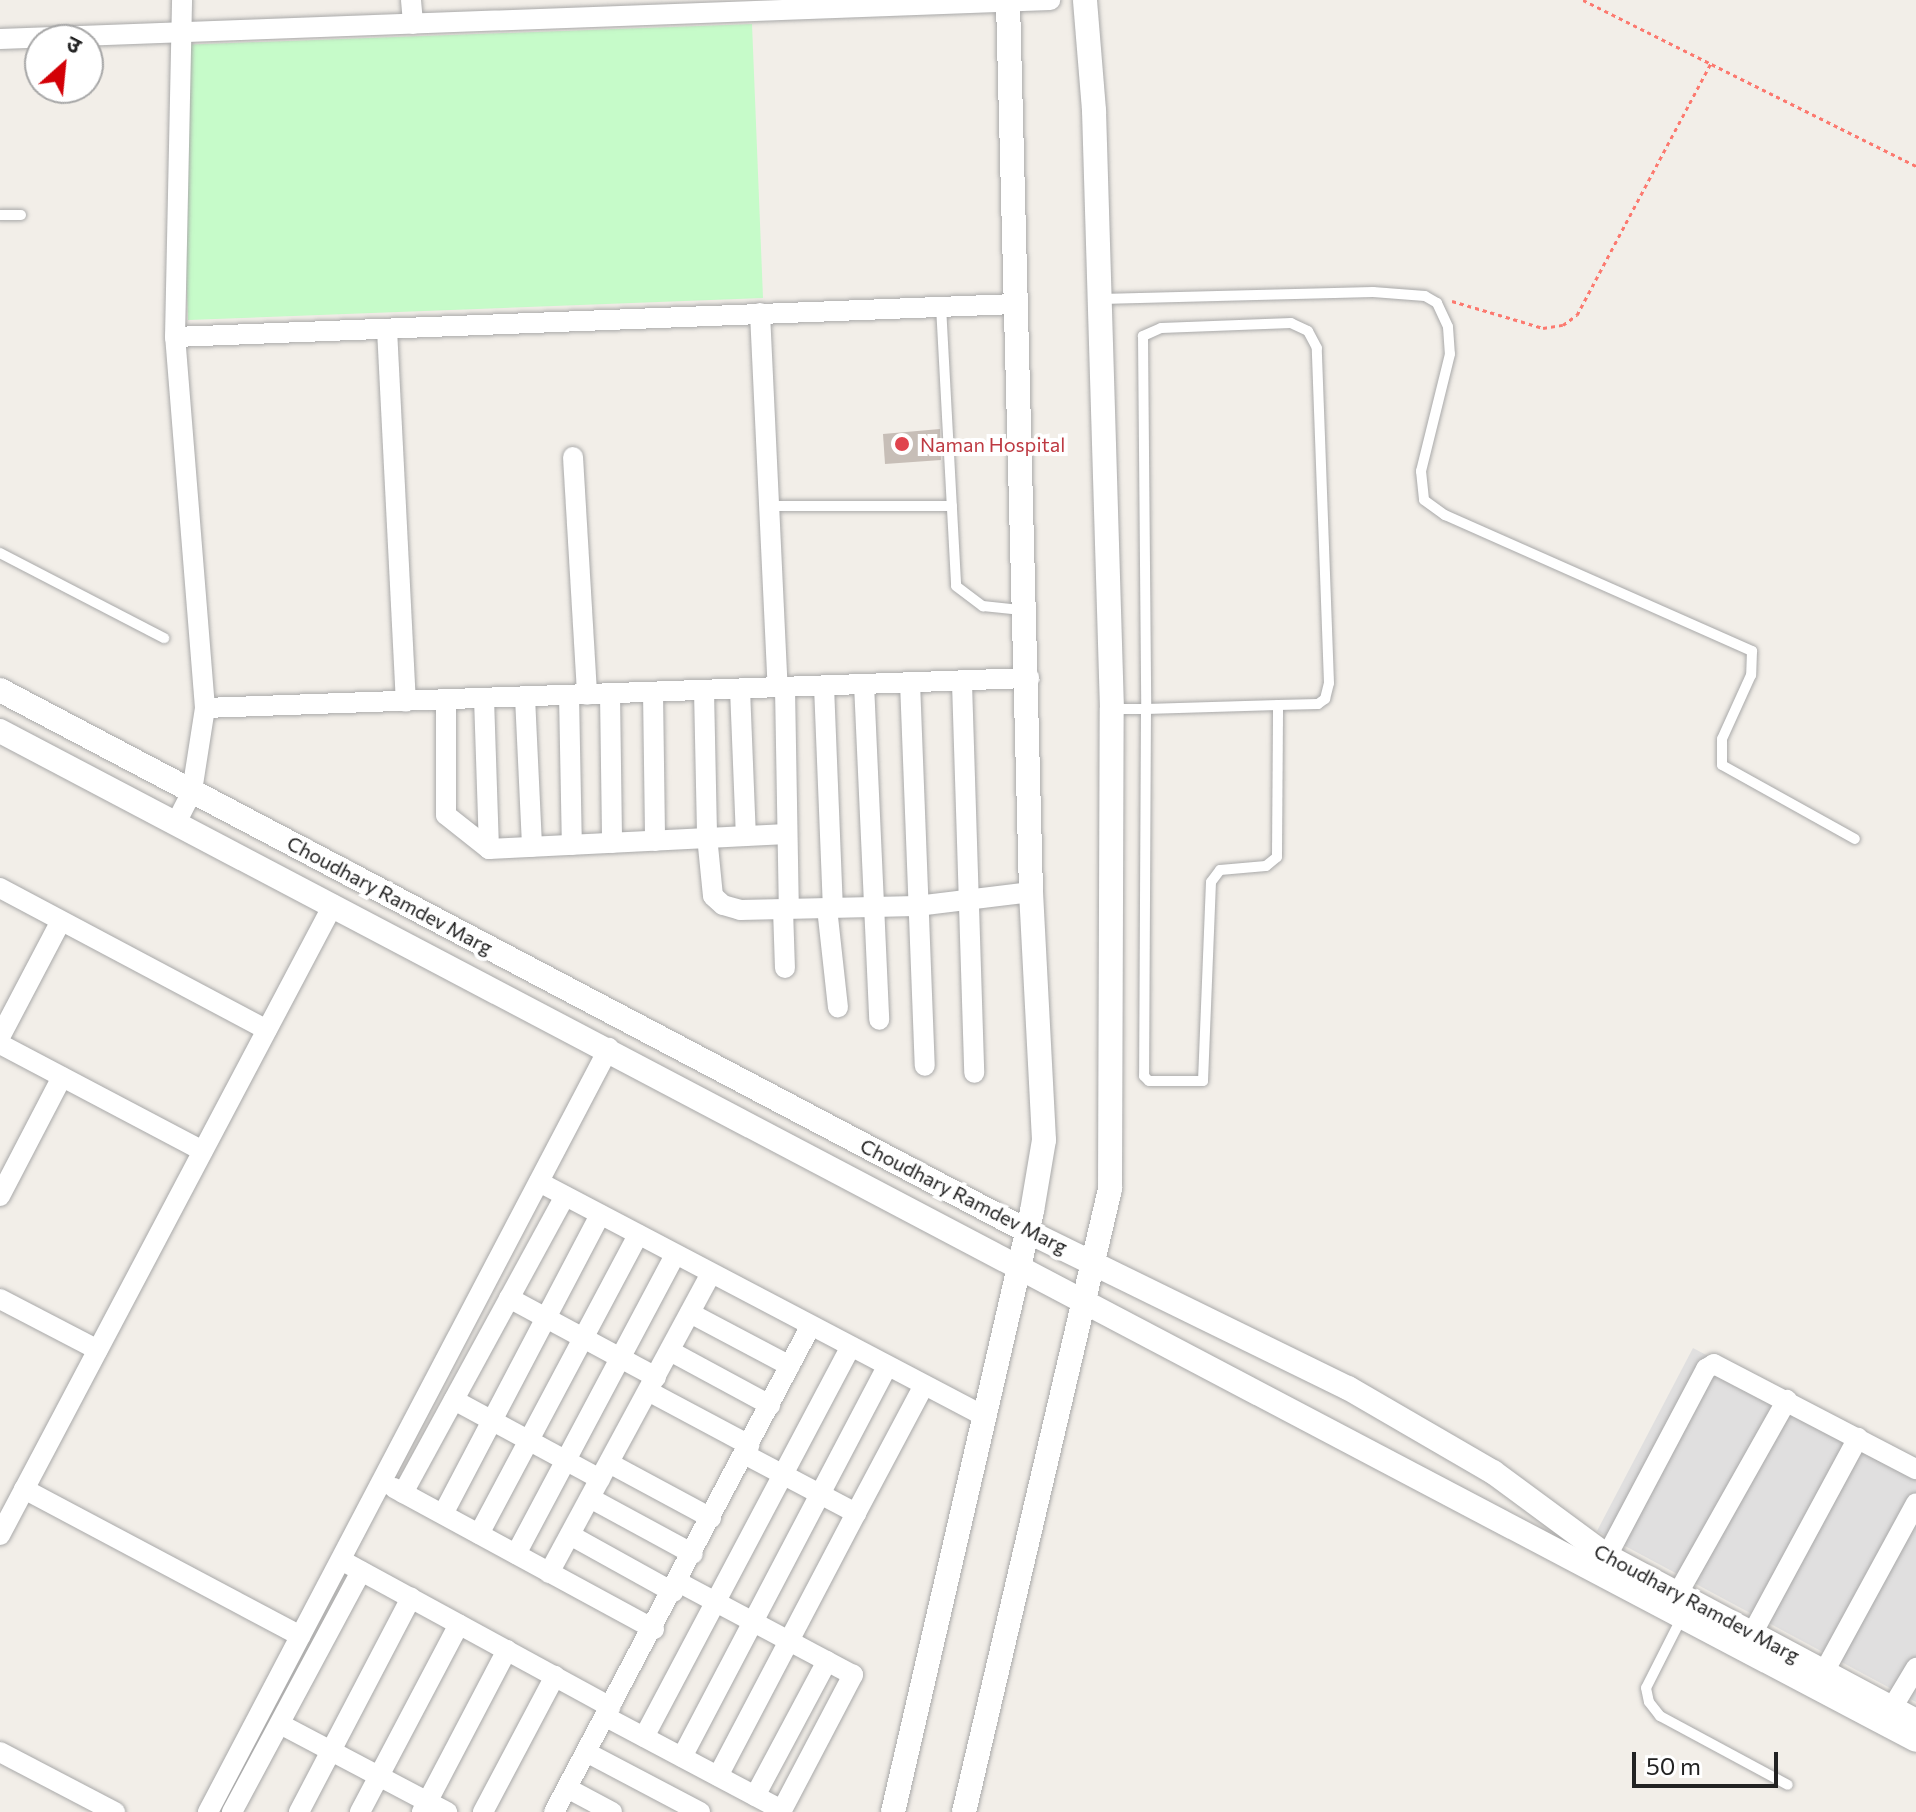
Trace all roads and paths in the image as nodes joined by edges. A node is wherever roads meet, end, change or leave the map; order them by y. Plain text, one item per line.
1 (182, 0) edge
2 (411, 0) edge
3 (1050, 0) edge
4 (1085, 0) edge
5 (1583, 0) edge
6 (1008, 1) edge
7 (711, 5) edge
8 (561, 7) edge
9 (413, 24) junction
10 (182, 31) junction
11 (0, 39) edge
12 (1711, 63) junction
13 (1916, 166) edge
14 (0, 215) edge
15 (21, 215) dead end
16 (1099, 299) junction
17 (1437, 303) junction
18 (1016, 304) junction
19 (941, 306) junction
20 (760, 313) junction
21 (387, 329) junction
22 (175, 337) junction
23 (573, 457) dead end
24 (769, 506) junction
25 (952, 506) junction
26 (0, 553) edge
27 (1026, 610) junction
28 (164, 638) dead end
29 (1029, 678) junction
30 (910, 682) junction
31 (962, 683) junction
32 (864, 684) junction
33 (824, 686) junction
34 (782, 688) junction
35 (740, 689) junction
36 (0, 690) edge
37 (704, 690) junction
38 (653, 692) junction
39 (610, 694) junction
40 (578, 695) junction
41 (525, 697) junction
42 (484, 698) junction
43 (446, 700) junction
44 (406, 702) junction
45 (1278, 705) junction
46 (205, 708) junction
47 (1146, 709) junction
48 (1112, 710) junction
49 (0, 731) edge
50 (192, 791) junction
51 (176, 823) junction
52 (787, 834) junction
53 (707, 836) junction
54 (746, 836) junction
55 (1855, 839) dead end
56 (655, 841) junction
57 (612, 843) junction
58 (572, 845) junction
59 (532, 847) junction
60 (489, 849) junction
61 (0, 888) edge
62 (1031, 892) junction
63 (967, 901) junction
64 (333, 905) junction
65 (917, 906) junction
66 (875, 907) junction
67 (830, 908) junction
68 (786, 909) junction
69 (61, 921) junction
70 (785, 968) dead end
71 (838, 1007) dead end
72 (879, 1020) dead end
73 (267, 1030) junction
74 (0, 1037) edge
75 (0, 1044) edge
76 (609, 1048) junction
77 (925, 1066) dead end
78 (974, 1073) dead end
79 (62, 1077) junction
80 (203, 1151) junction
81 (539, 1182) junction
82 (0, 1196) edge
83 (565, 1196) junction
84 (600, 1215) junction
85 (1027, 1231) junction
86 (638, 1235) junction
87 (675, 1255) junction
88 (1093, 1261) junction
89 (1019, 1268) junction
90 (711, 1274) junction
91 (509, 1298) junction
92 (0, 1299) edge
93 (1084, 1300) junction
94 (690, 1313) junction
95 (546, 1318) junction
96 (810, 1327) junction
97 (583, 1339) junction
98 (850, 1348) junction
99 (98, 1350) junction
100 (670, 1351) junction
101 (620, 1358) junction
102 (790, 1366) junction
103 (887, 1367) junction
104 (652, 1384) junction
105 (924, 1385) junction
106 (454, 1400) junction
107 (1787, 1400) junction
108 (770, 1405) junction
109 (984, 1416) junction
110 (492, 1420) junction
111 (1858, 1438) junction
112 (529, 1441) junction
113 (747, 1449) junction
114 (565, 1460) junction
115 (1916, 1469) edge
116 (605, 1471) junction
117 (783, 1474) junction
118 (382, 1481) junction
119 (24, 1489) junction
120 (403, 1493) junction
121 (821, 1494) junction
122 (590, 1498) junction
123 (1916, 1503) edge
124 (856, 1513) junction
125 (443, 1514) junction
126 (711, 1518) junction
127 (479, 1534) junction
128 (0, 1535) edge
129 (570, 1535) junction
130 (516, 1554) junction
131 (693, 1554) junction
132 (1607, 1556) junction
133 (341, 1560) junction
134 (361, 1571) junction
135 (549, 1573) junction
136 (675, 1587) junction
137 (1677, 1595) junction
138 (411, 1598) junction
139 (716, 1602) junction
140 (1681, 1619) junction
141 (753, 1622) junction
142 (459, 1624) junction
143 (654, 1629) junction
144 (1752, 1634) junction
145 (300, 1636) junction
146 (789, 1641) junction
147 (507, 1650) junction
148 (827, 1661) junction
149 (1916, 1668) edge
150 (1824, 1672) junction
151 (555, 1676) junction
152 (1892, 1708) junction
153 (609, 1712) junction
154 (1916, 1721) edge
155 (280, 1724) junction
156 (644, 1737) junction
157 (1916, 1740) edge
158 (331, 1751) junction
159 (0, 1752) edge
160 (586, 1752) junction
161 (682, 1757) junction
162 (379, 1776) junction
163 (718, 1776) junction
164 (1788, 1785) dead end
165 (567, 1788) junction
166 (759, 1803) edge
167 (425, 1807) edge
168 (115, 1812) edge
169 (208, 1812) edge
170 (232, 1812) edge
171 (299, 1812) edge
172 (360, 1812) edge
173 (447, 1812) edge
174 (483, 1812) edge
175 (554, 1812) edge
176 (612, 1812) edge
177 (700, 1812) edge
178 (893, 1812) edge
179 (964, 1812) edge

1 - 10 street
2 - 9 street
3 - 6 street
4 - 16 street
5 - 12 path
6 - 7 street
6 - 18 street
7 - 8 street
8 - 9 street
9 - 10 street
10 - 11 street
10 - 22 street
12 - 13 path
12 - 17 path
14 - 15 lane
16 - 17 lane
16 - 48 street
17 - 55 lane
18 - 19 street
18 - 27 street
19 - 20 street
19 - 25 lane
20 - 21 street
20 - 24 street
21 - 22 street
21 - 44 street
22 - 46 street
23 - 40 street
24 - 25 lane
24 - 34 street
25 - 27 lane
26 - 28 lane
27 - 29 street
29 - 31 street
29 - 62 street
30 - 31 street
30 - 32 street
30 - 65 street
31 - 63 street
32 - 33 street
32 - 66 street
33 - 34 street
33 - 67 street
34 - 35 street
34 - 52 street
35 - 37 street
35 - 54 street
36 - 50 street, Choudhary Ramdev Marg
37 - 38 street
37 - 53 street
38 - 39 street
38 - 56 street
39 - 40 street
39 - 57 street
40 - 41 street
40 - 58 street
41 - 42 street
41 - 59 street
42 - 43 street
42 - 60 street
43 - 44 street
43 - 60 street
44 - 46 street
45 - 47 lane
45 - 47 lane
45 - 47 lane
46 - 50 street
47 - 48 lane
48 - 88 street
49 - 51 street
50 - 51 street
50 - 85 street, Choudhary Ramdev Marg
51 - 64 street
52 - 54 street
52 - 68 street
53 - 54 street
53 - 56 street
53 - 68 street
56 - 57 street
57 - 58 street
58 - 59 street
59 - 60 street
61 - 69 street
62 - 63 street
62 - 85 street
63 - 65 street
63 - 78 street
64 - 73 street
64 - 76 street
65 - 66 street
65 - 77 street
66 - 67 street
66 - 72 street
67 - 68 street
67 - 71 street
68 - 70 street
69 - 73 street
69 - 74 street
73 - 80 street
75 - 79 street
76 - 81 street
76 - 89 street
79 - 80 street
79 - 82 street
80 - 99 street
81 - 83 street
81 - 118 street
83 - 84 street
83 - 91 street
84 - 86 street
84 - 95 street
85 - 88 street, Choudhary Ramdev Marg
85 - 89 street
86 - 87 street
86 - 97 street
87 - 90 street
87 - 101 street
88 - 93 street
88 - 132 street, Choudhary Ramdev Marg
89 - 93 street
89 - 109 street
90 - 94 street
90 - 96 street
91 - 95 street
91 - 106 street
92 - 99 street
93 - 140 street
93 - 179 street
94 - 100 street
94 - 102 street
95 - 97 street
95 - 110 street
96 - 98 street
96 - 102 street
97 - 101 street
97 - 112 street
98 - 103 street
98 - 117 street
99 - 119 street
100 - 104 street
100 - 108 street
101 - 104 street
101 - 114 street
102 - 108 street
103 - 105 street
103 - 121 street
104 - 113 street
104 - 116 street
105 - 109 street
105 - 124 street
106 - 110 street
106 - 120 street
107 - 111 street
107 - 132 street
107 - 137 street
108 - 113 street
109 - 178 street
110 - 112 street
110 - 125 street
111 - 115 street
111 - 144 street
112 - 114 street
112 - 127 street
113 - 117 street
113 - 126 street
114 - 116 street
114 - 130 street
116 - 122 street
116 - 126 street
117 - 121 street
117 - 139 street
118 - 120 street
118 - 133 street
119 - 128 street
119 - 145 street
120 - 125 street
121 - 124 street
121 - 141 street
122 - 129 street
122 - 131 street
123 - 150 street
124 - 146 street
125 - 127 street
126 - 131 street
127 - 130 street
129 - 135 street
129 - 136 street
130 - 135 street
131 - 136 street
132 - 137 street, Choudhary Ramdev Marg
133 - 134 street
133 - 145 street
134 - 138 street
134 - 155 street
135 - 143 street
136 - 139 street
136 - 143 street
137 - 144 street, Choudhary Ramdev Marg
138 - 142 street
138 - 158 street
139 - 141 street
139 - 156 street
140 - 157 street
140 - 164 lane
141 - 146 street
141 - 161 street
142 - 147 street
142 - 162 street
143 - 153 street
144 - 150 street, Choudhary Ramdev Marg
145 - 169 street
146 - 148 street
146 - 163 street
147 - 151 street
147 - 167 street
148 - 166 street
148 - 166 street
149 - 152 street
150 - 152 street, Choudhary Ramdev Marg
151 - 153 street
151 - 174 street
152 - 154 street, Choudhary Ramdev Marg
153 - 156 street
153 - 160 street
155 - 158 street
155 - 170 street
156 - 161 street
158 - 162 street
158 - 171 street
159 - 168 street
160 - 165 street
160 - 177 street
161 - 163 street
162 - 167 street
162 - 172 street
163 - 166 street
165 - 175 street
165 - 176 street
167 - 173 street

